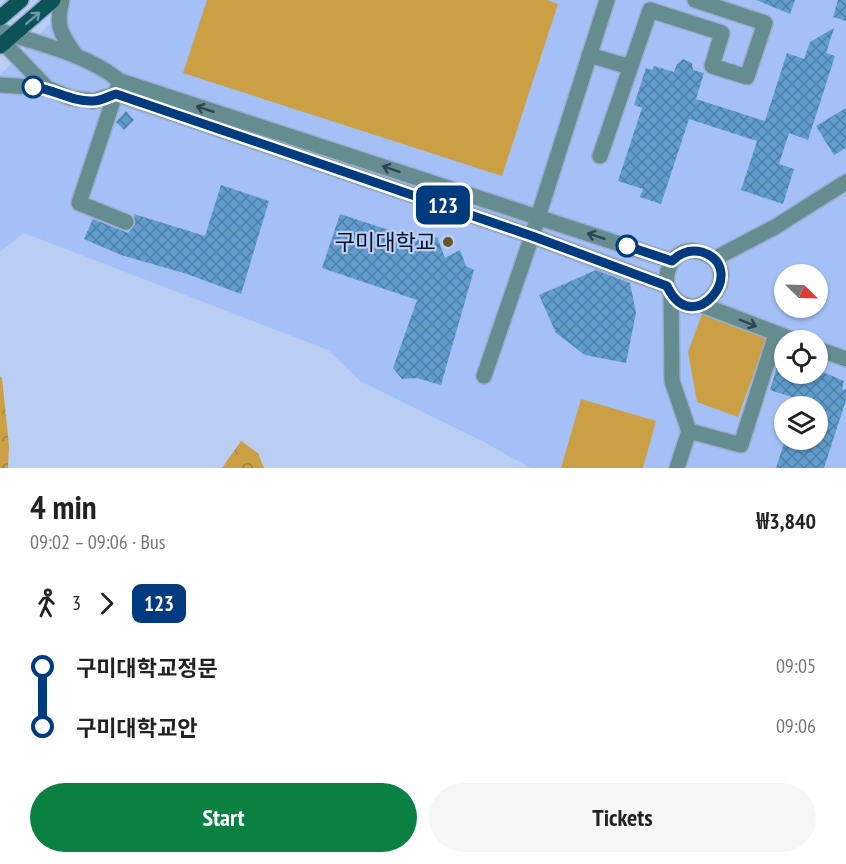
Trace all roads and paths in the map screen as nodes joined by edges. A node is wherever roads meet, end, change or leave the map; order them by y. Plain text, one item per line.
1 (21, 0) edge
2 (53, 0) edge
3 (62, 0) edge
4 (607, 0) edge
5 (695, 0) edge
6 (0, 18) edge
7 (3, 39) edge
8 (589, 55) junction
9 (76, 56) junction
10 (630, 67) junction
11 (0, 85) edge
12 (47, 88) junction
13 (118, 88) junction
14 (600, 156) dead end
15 (846, 182) edge
16 (538, 217) junction
17 (126, 222) dead end
18 (532, 236) junction
19 (714, 259) junction
20 (672, 261) junction
21 (669, 290) junction
22 (702, 305) junction
23 (774, 333) edge
24 (774, 340) edge
25 (828, 353) edge
26 (846, 359) edge
27 (484, 376) dead end
28 (689, 431) junction
29 (677, 468) edge

1 - 6 main road
7 -> 2 main road
3 - 9 lane
4 - 8 lane
5 - 10 lane
7 - 9 lane
7 - 12 lane
8 - 10 lane
8 - 16 lane
9 - 13 lane
10 - 14 lane
11 - 12 lane
12 - 13 lane
16 -> 13 lane
13 - 17 lane
13 - 18 lane
15 - 19 lane
16 - 18 lane
20 -> 16 lane
18 - 21 lane
18 - 27 lane
19 - 20 lane
19 - 22 lane
20 - 21 lane
21 - 22 lane
21 - 28 lane
22 -> 23 lane
24 - 28 lane
25 - 26 lane
28 - 29 lane

